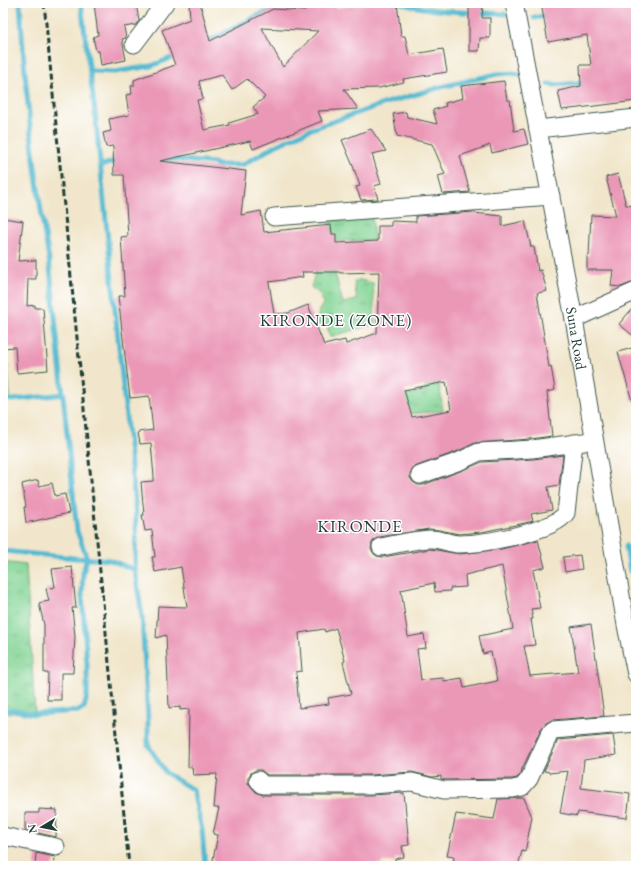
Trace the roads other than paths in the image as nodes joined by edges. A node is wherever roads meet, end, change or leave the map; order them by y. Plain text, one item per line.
1 (165, 3) edge
2 (514, 3) edge
3 (134, 44) dead end
4 (636, 118) edge
5 (538, 129) junction
6 (551, 196) junction
7 (274, 217) dead end
8 (636, 291) edge
9 (574, 319) junction
10 (595, 440) junction
11 (574, 443) junction
12 (420, 475) dead end
13 (381, 547) dead end
14 (636, 674) edge
15 (636, 722) edge
16 (258, 780) dead end
17 (3, 836) edge
18 (56, 847) dead end

1 - 3 street
2 - 5 street, Suna Road
4 - 5 street
5 - 6 street, Suna Road
6 - 7 street
6 - 9 street, Suna Road
8 - 9 street
9 - 10 street, Suna Road
10 - 11 street
10 - 14 street, Suna Road
11 - 12 street
11 - 13 street
15 - 16 street
17 - 18 street

